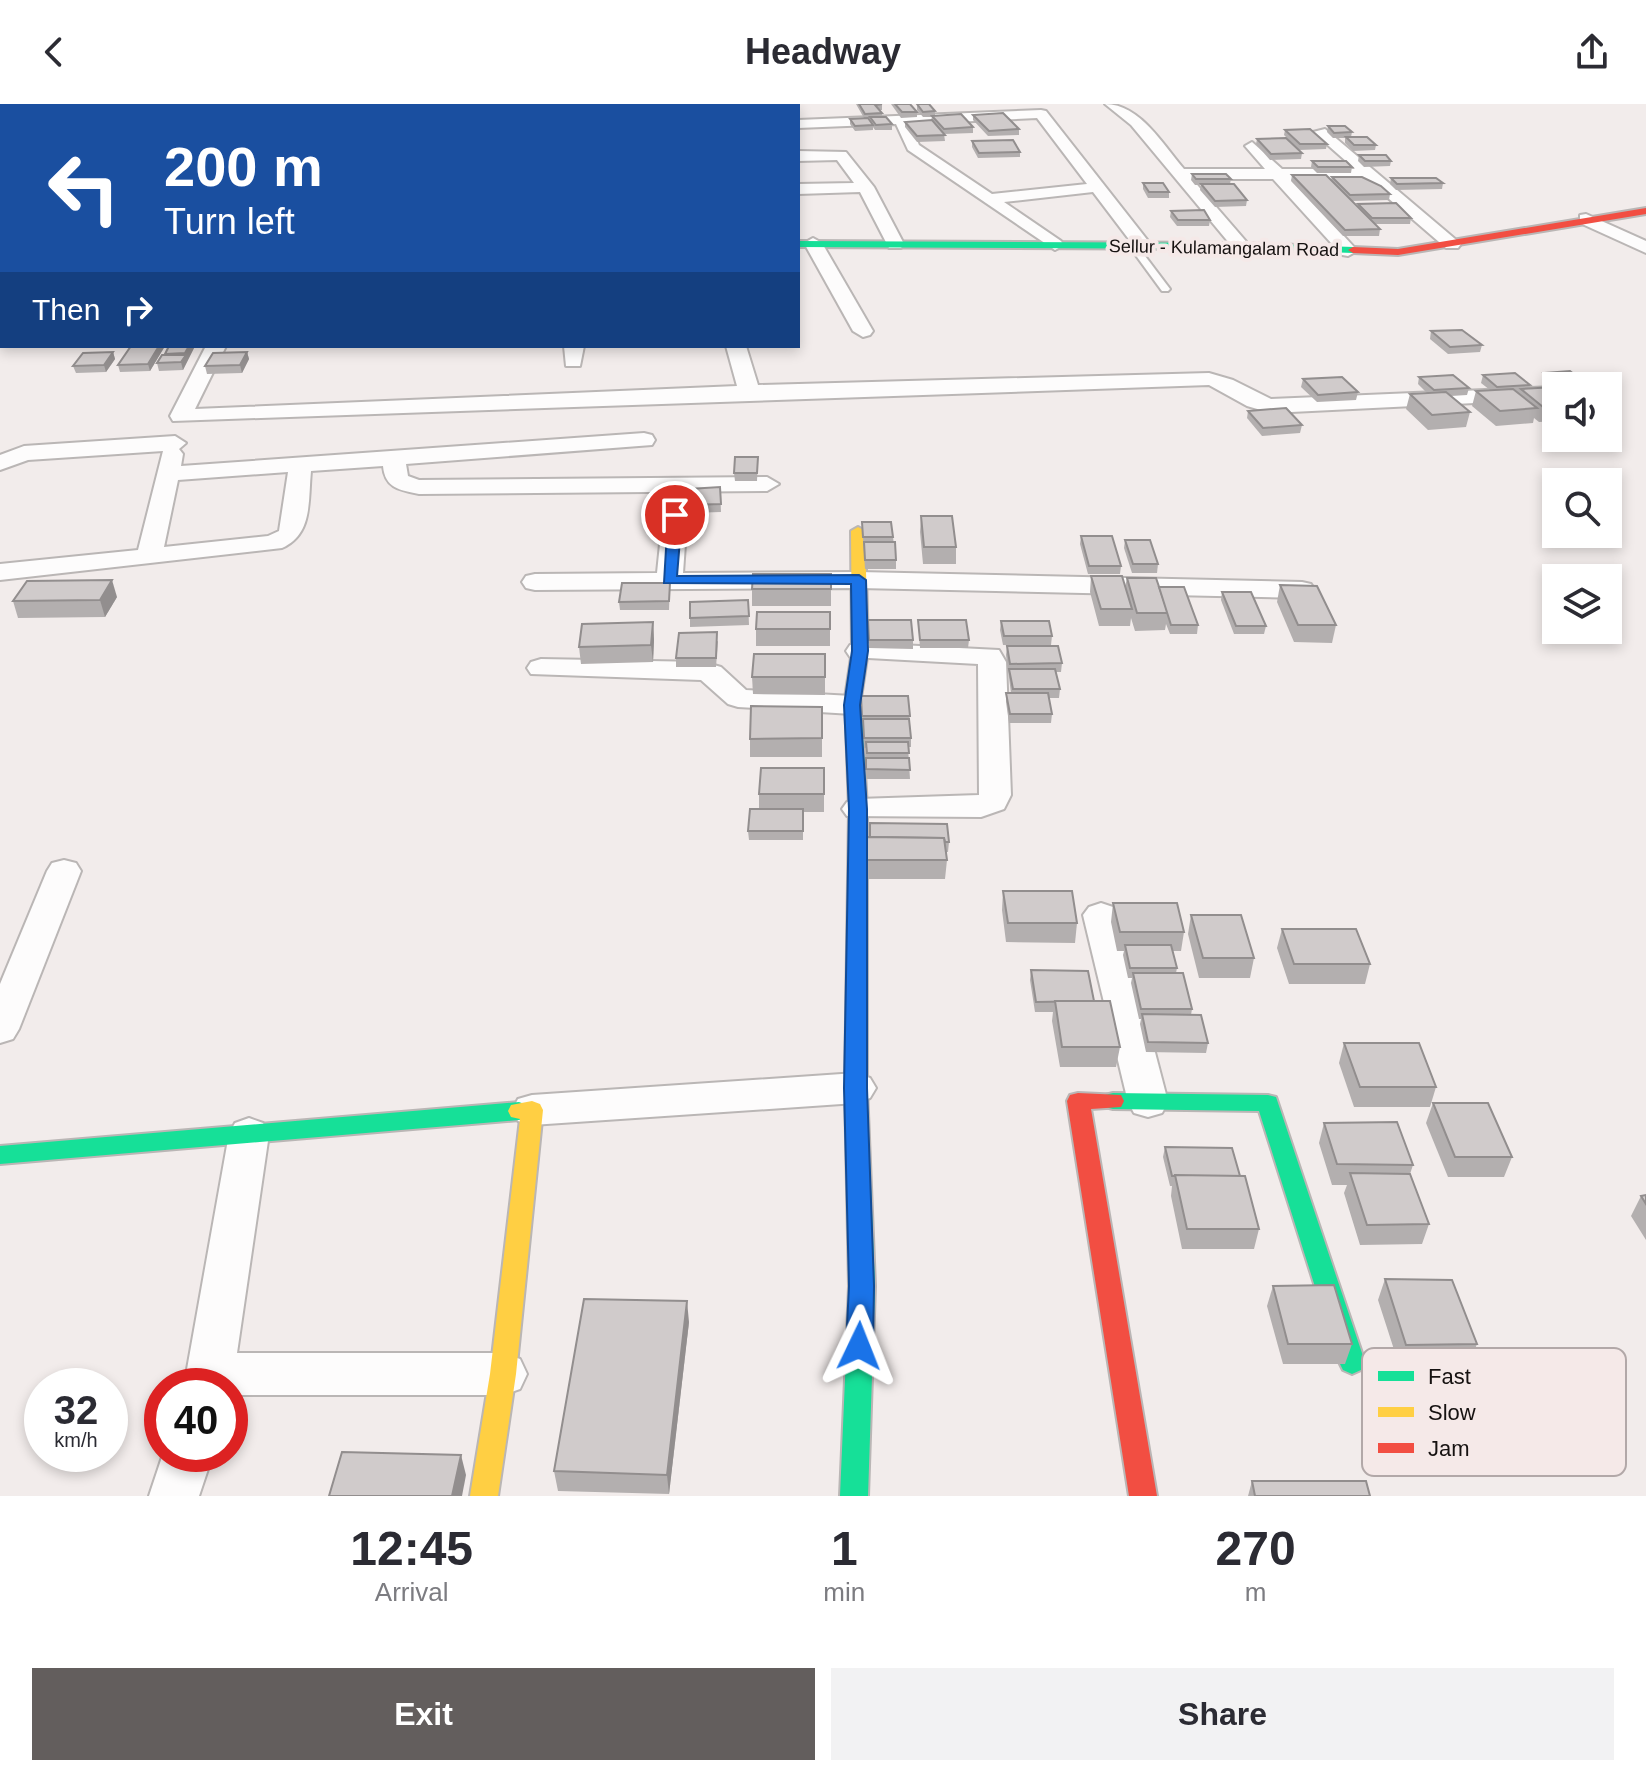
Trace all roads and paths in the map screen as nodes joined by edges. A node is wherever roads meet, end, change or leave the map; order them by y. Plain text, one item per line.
1 (1112, 104) edge
2 (901, 120) junction
3 (800, 124) edge
4 (1320, 132) dead end
5 (1252, 146) dead end
6 (800, 156) edge
7 (1181, 174) junction
8 (1277, 174) junction
9 (1368, 174) junction
10 (866, 187) junction
11 (1099, 187) junction
12 (800, 189) edge
13 (990, 199) junction
14 (1646, 211) edge
15 (1586, 219) junction
16 (806, 244) edge
17 (895, 244) junction
18 (1452, 244) junction
19 (1055, 245) junction
20 (1138, 246) junction
21 (1241, 246) junction
22 (1646, 248) edge
23 (1348, 251) junction
24 (1165, 289) dead end
25 (863, 331) dead end
26 (215, 348) edge
27 (737, 348) edge
28 (749, 392) junction
29 (1542, 394) edge
30 (181, 416) junction
31 (527, 425) junction
32 (644, 440) dead end
33 (175, 443) junction
34 (394, 459) junction
35 (0, 463) edge
36 (300, 466) junction
37 (168, 474) junction
38 (767, 484) dead end
39 (675, 515) dead end
40 (858, 531) dead end
41 (149, 556) junction
42 (0, 572) edge
43 (669, 580) junction
44 (859, 580) junction
45 (535, 582) dead end
46 (1302, 590) edge
47 (860, 651) junction
48 (541, 668) dead end
49 (852, 705) junction
50 (858, 809) junction
51 (64, 871) dead end
52 (1101, 915) dead end
53 (0, 1029) edge
54 (856, 1088) junction
55 (1148, 1102) junction
56 (532, 1110) junction
57 (249, 1134) junction
58 (0, 1155) edge
59 (1352, 1362) edge
60 (212, 1368) edge
61 (503, 1374) junction
62 (248, 1379) edge
63 (182, 1472) edge
64 (174, 1496) edge
65 (484, 1496) edge
66 (854, 1496) edge
67 (1143, 1496) edge

1 - 7 street
2 - 3 street
2 - 11 street
2 - 13 street
4 - 9 street
5 - 8 street
6 - 10 street
7 - 8 street
7 - 21 street
8 - 9 street
8 - 23 street
9 - 18 street
10 - 12 street
10 - 17 street
11 - 13 street
11 - 20 street
13 - 19 street
14 - 15 street, Sellur - Kulamangalam Road
15 - 18 street, Sellur - Kulamangalam Road
15 - 22 street
16 - 17 street, Sellur - Kulamangalam Road
16 - 25 street
17 - 19 street, Sellur - Kulamangalam Road
18 - 23 street, Sellur - Kulamangalam Road
19 - 20 street, Sellur - Kulamangalam Road
20 - 21 street, Sellur - Kulamangalam Road
20 - 24 lane
21 - 23 street, Sellur - Kulamangalam Road
26 - 30 street
27 - 28 street
28 - 29 street
28 - 31 street
30 - 31 street
30 - 33 street
31 - 32 street
31 - 34 street
33 - 35 street
33 - 37 street
34 - 36 street
34 - 38 street
36 - 37 street
36 - 41 street
37 - 41 street
39 - 43 street
40 - 44 street
41 - 42 street
43 - 44 street
43 - 45 street
44 - 46 street
44 - 47 street
47 - 49 street
47 - 50 street
48 - 49 street
49 - 50 street
50 - 54 street
51 - 53 street
52 - 55 street
54 - 56 street
54 - 66 street
55 - 59 street
55 - 67 street
56 - 57 street
56 - 61 street
57 - 58 street
57 - 60 street
61 - 62 street
61 - 65 street
63 - 64 street

